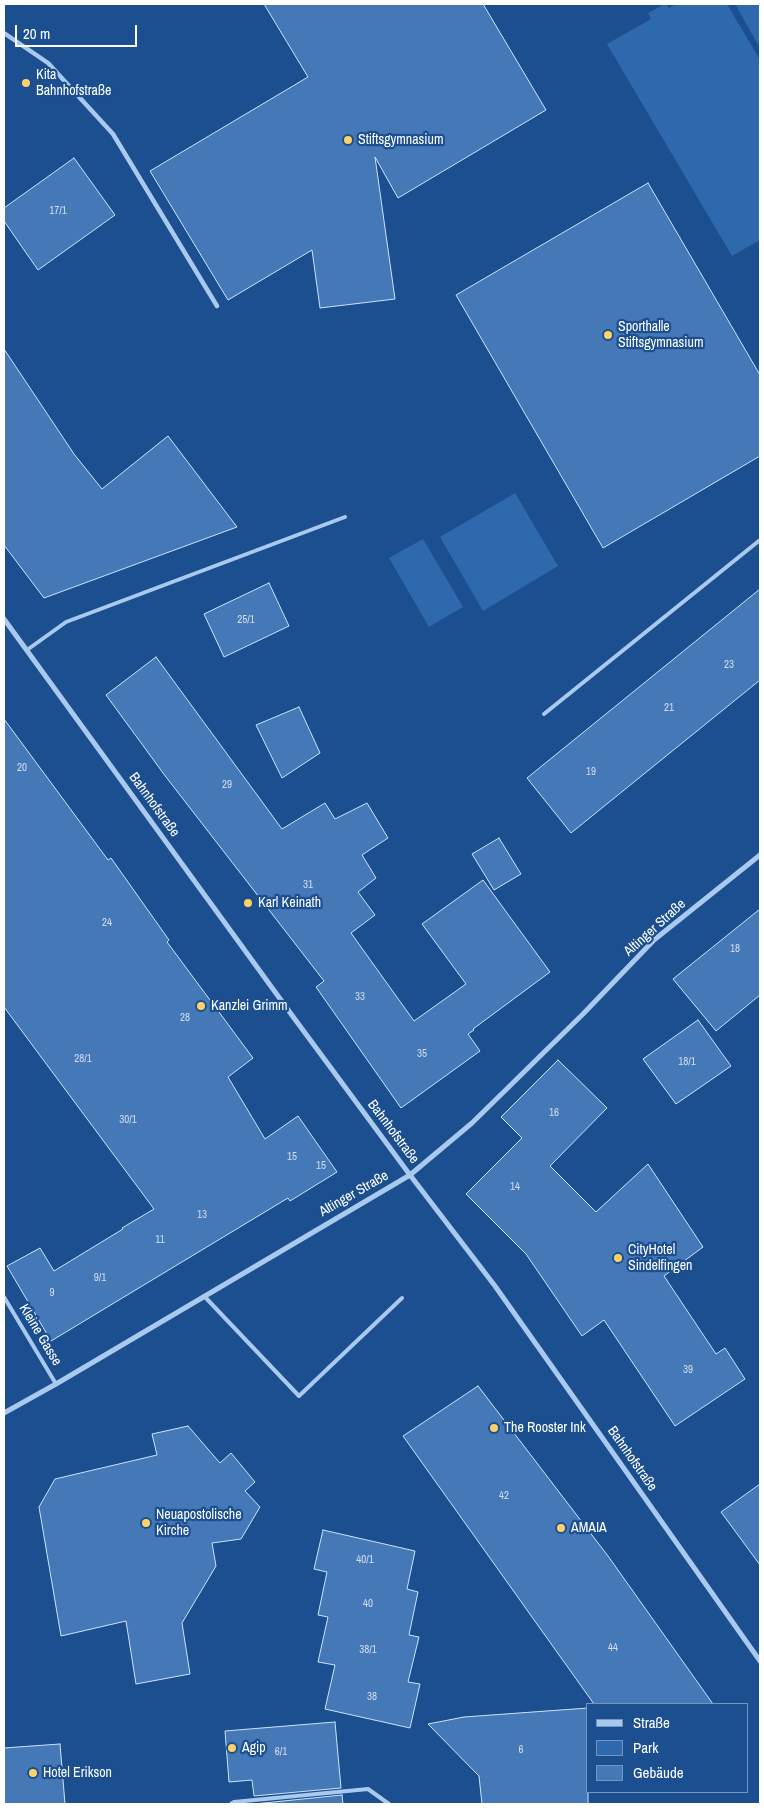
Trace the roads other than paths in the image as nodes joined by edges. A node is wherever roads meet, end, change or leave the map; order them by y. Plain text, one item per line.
1 (4, 33) edge
2 (217, 306) dead end
3 (345, 517) dead end
4 (760, 540) edge
5 (4, 620) edge
6 (27, 650) junction
7 (544, 714) dead end
8 (760, 855) edge
9 (410, 1175) junction
10 (204, 1296) junction
11 (4, 1298) edge
12 (402, 1298) dead end
13 (56, 1384) junction
14 (4, 1413) edge
15 (760, 1661) edge
16 (231, 1804) edge
17 (389, 1804) edge

1 - 2 street
3 - 6 lane
4 - 7 lane
5 - 6 street, Bahnhofstraße
6 - 9 street, Bahnhofstraße
8 - 9 street, Altinger Straße
9 - 10 street, Altinger Straße
9 - 15 street, Bahnhofstraße
10 - 12 lane
10 - 13 street, Altinger Straße
11 - 13 lane, Kleine Gasse
13 - 14 street, Altinger Straße
16 - 17 lane

